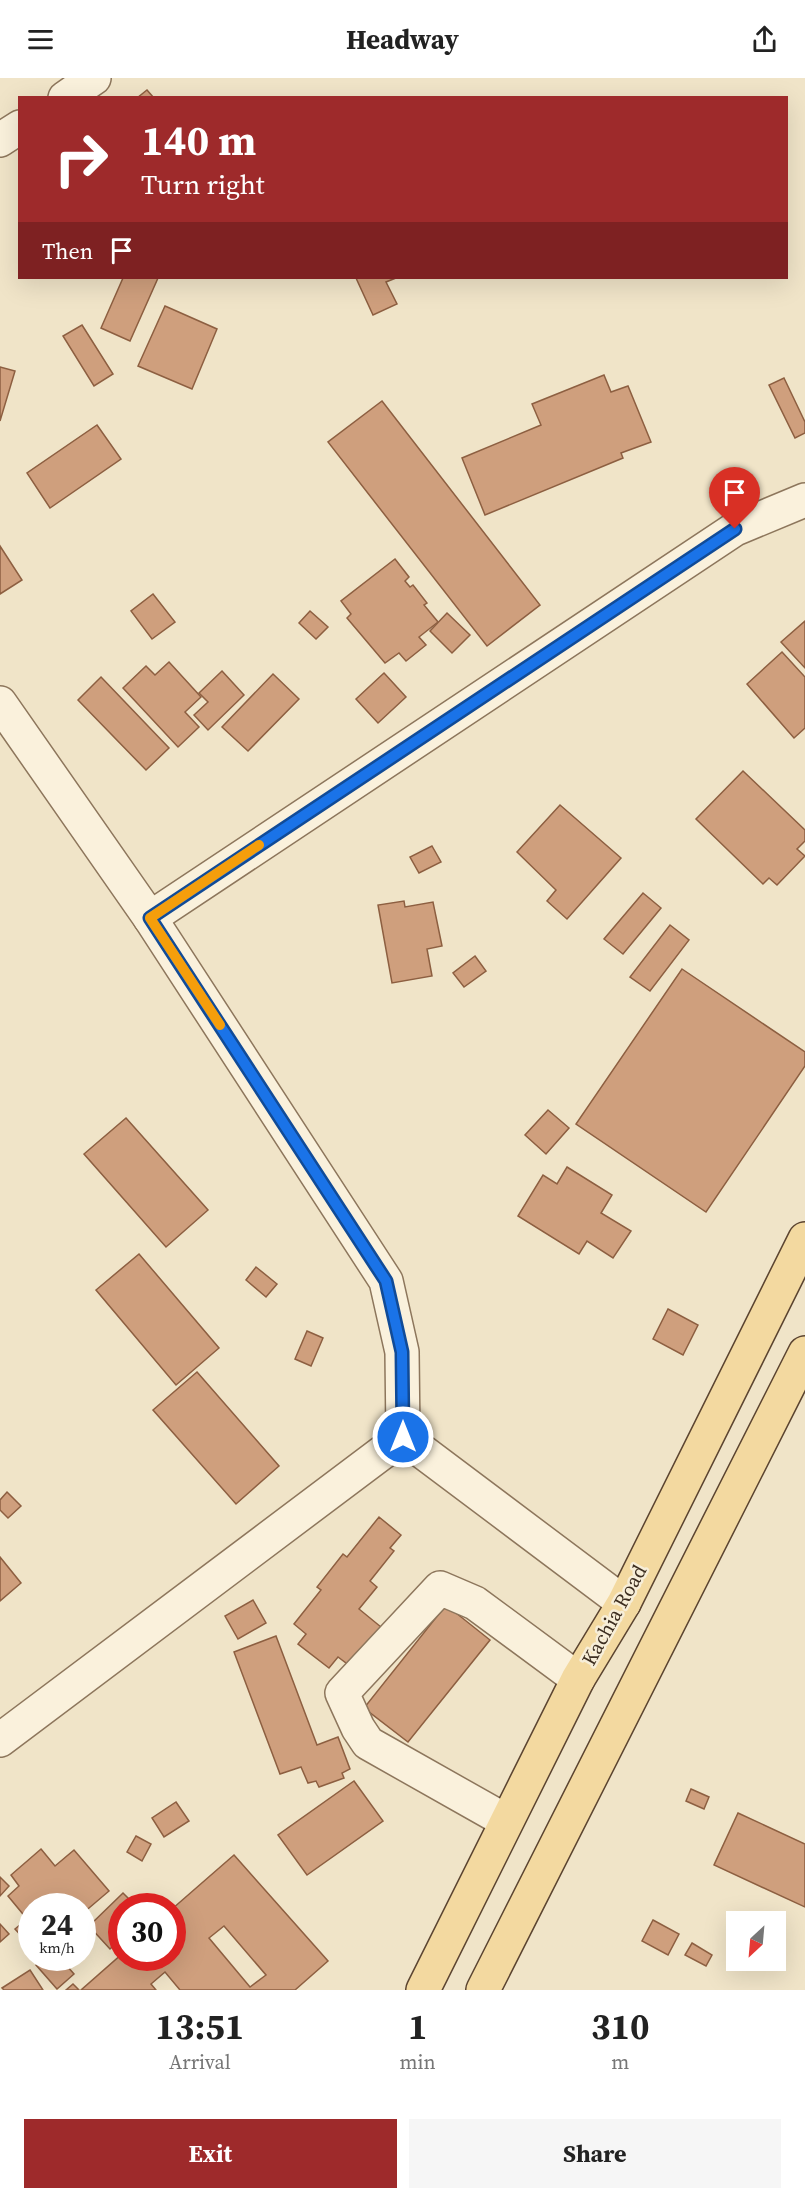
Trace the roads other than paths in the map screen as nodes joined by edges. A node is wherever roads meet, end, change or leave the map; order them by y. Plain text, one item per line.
1 (94, 78) edge
2 (68, 96) edge
3 (18, 128) edge
4 (0, 140) edge
5 (805, 500) edge
6 (0, 703) edge
7 (150, 918) junction
8 (805, 1239) edge
9 (805, 1353) edge
10 (403, 1437) junction
11 (624, 1603) junction
12 (578, 1679) junction
13 (0, 1740) edge
14 (506, 1821) junction
15 (423, 1990) edge
16 (483, 1990) edge

1 - 2 street
3 - 4 street
5 - 7 street
6 - 7 street
7 - 10 street
8 - 11 main road, Kachia Road
9 - 16 main road
10 - 11 street
10 - 13 street
11 - 12 main road, Kachia Road
12 - 14 main road, Kachia Road
12 - 14 street
14 - 15 main road, Kachia Road

